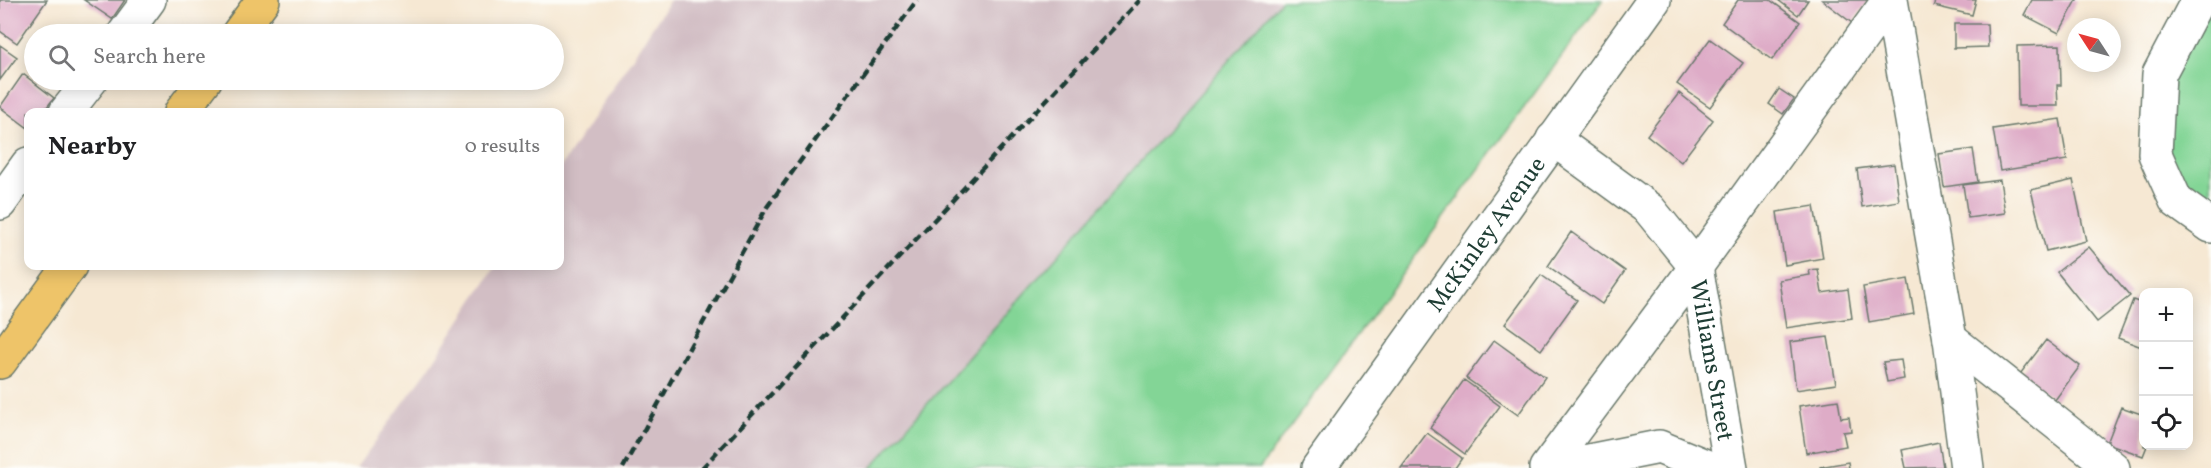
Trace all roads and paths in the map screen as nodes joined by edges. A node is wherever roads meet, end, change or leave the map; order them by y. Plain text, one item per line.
1 (149, 0) edge
2 (262, 0) edge
3 (1654, 0) edge
4 (1890, 0) edge
5 (2198, 0) edge
6 (131, 24) edge
7 (245, 24) edge
8 (83, 90) edge
9 (198, 90) edge
10 (69, 108) edge
11 (184, 108) edge
12 (1553, 139) junction
13 (24, 170) edge
14 (0, 203) edge
15 (2211, 226) edge
16 (1696, 267) junction
17 (67, 270) edge
18 (1950, 339) junction
19 (5, 346) edge
20 (1318, 468) edge
21 (1546, 468) edge
22 (1554, 468) edge
23 (1710, 468) edge
24 (1731, 468) edge
25 (1967, 468) edge
26 (2113, 468) edge

1 - 6 street
2 - 7 main road
3 - 12 street, McKinley Avenue
4 - 16 street
4 - 18 street
5 - 15 street
8 - 10 street
9 - 11 main road
12 - 16 street, Williams Street
12 - 20 street, McKinley Avenue
13 - 14 street
16 - 21 street
16 - 24 street, Williams Street
17 - 19 main road
18 - 25 street
18 - 26 street
22 - 23 street

